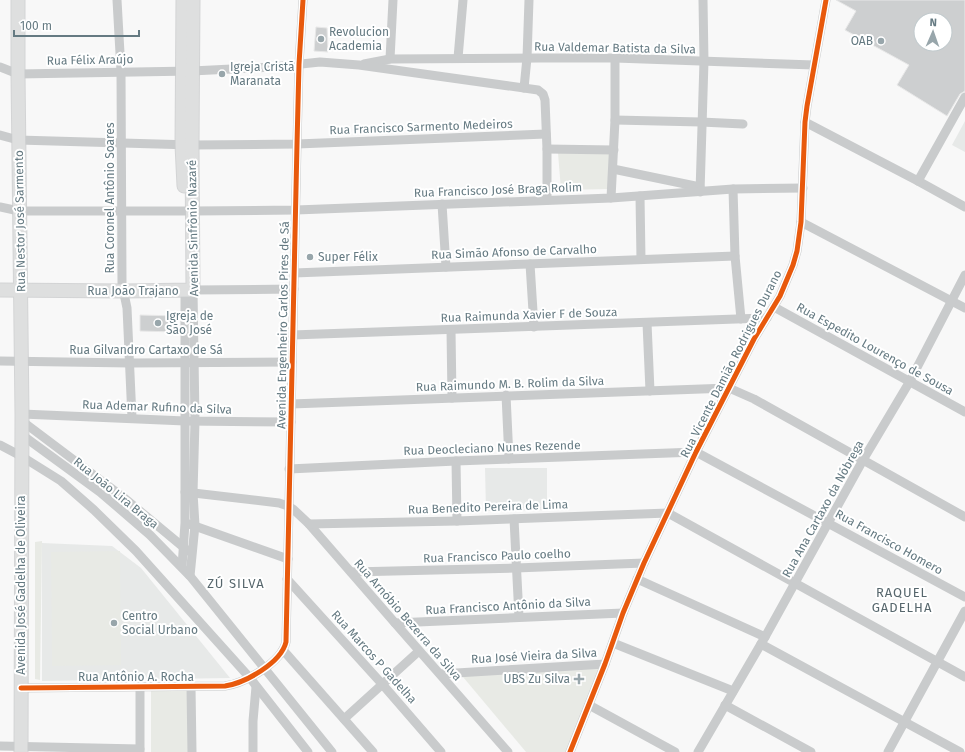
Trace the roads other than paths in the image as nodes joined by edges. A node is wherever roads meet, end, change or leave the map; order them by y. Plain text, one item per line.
1 (18, 0) edge
2 (117, 0) edge
3 (183, 0) edge
4 (193, 0) edge
5 (303, 0) edge
6 (393, 0) edge
7 (463, 0) edge
8 (529, 0) edge
9 (703, 0) edge
10 (826, 0) edge
11 (390, 58) junction
12 (458, 58) junction
13 (527, 58) junction
14 (615, 58) junction
15 (704, 61) junction
16 (299, 64) junction
17 (359, 65) junction
18 (814, 65) junction
19 (0, 67) edge
20 (121, 71) junction
21 (187, 71) junction
22 (18, 74) junction
23 (524, 88) junction
24 (965, 97) edge
25 (615, 120) junction
26 (701, 122) junction
27 (805, 122) junction
28 (743, 124) dead end
29 (546, 134) junction
30 (0, 136) edge
31 (18, 140) junction
32 (121, 143) junction
33 (297, 144) junction
34 (187, 145) junction
35 (547, 149) junction
36 (614, 150) junction
37 (613, 169) junction
38 (918, 181) junction
39 (803, 188) junction
40 (700, 189) junction
41 (733, 189) junction
42 (640, 196) junction
43 (611, 198) junction
44 (547, 200) junction
45 (442, 204) junction
46 (965, 207) edge
47 (0, 208) edge
48 (296, 210) junction
49 (19, 211) junction
50 (122, 211) junction
51 (189, 211) junction
52 (801, 222) junction
53 (735, 256) junction
54 (641, 259) junction
55 (530, 264) junction
56 (446, 267) junction
57 (294, 273) junction
58 (965, 275) edge
59 (294, 289) junction
60 (0, 290) edge
61 (189, 290) junction
62 (20, 291) junction
63 (124, 291) junction
64 (952, 300) junction
65 (774, 307) junction
66 (965, 308) edge
67 (767, 318) junction
68 (741, 319) junction
69 (647, 323) junction
70 (534, 327) junction
71 (451, 330) junction
72 (292, 335) junction
73 (0, 361) edge
74 (22, 362) junction
75 (190, 362) junction
76 (292, 362) junction
77 (130, 363) junction
78 (910, 381) junction
79 (729, 388) junction
80 (650, 391) junction
81 (506, 396) junction
82 (452, 398) junction
83 (291, 404) junction
84 (965, 412) edge
85 (22, 417) junction
86 (132, 418) junction
87 (185, 421) junction
88 (195, 421) junction
89 (291, 422) junction
90 (21, 439) junction
91 (0, 445) edge
92 (696, 452) junction
93 (21, 456) junction
94 (509, 459) junction
95 (863, 460) junction
96 (456, 461) junction
97 (290, 469) junction
98 (189, 492) junction
99 (288, 506) junction
100 (668, 513) junction
101 (965, 517) edge
102 (514, 519) junction
103 (457, 521) junction
104 (185, 522) junction
105 (829, 523) junction
106 (309, 524) junction
107 (195, 526) junction
108 (188, 552) junction
109 (288, 559) junction
110 (644, 563) junction
111 (182, 567) junction
112 (516, 568) junction
113 (351, 572) junction
114 (190, 576) junction
115 (288, 579) junction
116 (637, 579) junction
117 (795, 583) junction
118 (965, 597) edge
119 (965, 611) edge
120 (623, 613) junction
121 (519, 617) junction
122 (395, 623) junction
123 (763, 640) junction
124 (613, 643) junction
125 (283, 650) junction
126 (419, 651) junction
127 (938, 661) junction
128 (605, 664) junction
129 (264, 668) junction
130 (440, 674) junction
131 (965, 677) edge
132 (250, 678) junction
133 (383, 685) junction
134 (140, 687) junction
135 (191, 687) junction
136 (256, 687) junction
137 (21, 688) junction
138 (733, 692) junction
139 (589, 704) junction
140 (725, 705) junction
141 (344, 719) junction
142 (906, 722) junction
143 (0, 746) edge
144 (21, 749) edge
145 (140, 750) edge
146 (192, 752) edge
147 (253, 752) edge
148 (308, 752) edge
149 (332, 752) edge
150 (373, 752) edge
151 (441, 752) edge
152 (508, 752) edge
153 (570, 752) edge
154 (675, 752) edge
155 (698, 752) edge
156 (811, 752) edge
157 (888, 752) edge
158 (960, 752) edge

1 - 22 main road, Rua Nestor José Sarmento
2 - 20 street, Rua Coronel Antônio Soares
3 - 21 main road, Avenida Sinfrônio Nazaré
4 - 21 main road, Avenida Sinfrônio Nazaré
5 - 16 street, Avenida Engenheiro Carlos Pires de Sá
6 - 11 street
7 - 12 street
8 - 13 street
9 - 15 street
10 - 18 street, Rua Vicente Damião Rodrigues Durano
11 - 12 street
11 - 17 street
12 - 13 street
13 - 14 street, Rua Valdemar Batista da Silva
13 - 23 street, Rua Valdemar Batista da Silva
14 - 15 street, Rua Valdemar Batista da Silva
14 - 25 street
15 - 18 street, Rua Valdemar Batista da Silva
15 - 26 street
16 - 17 street
16 - 21 street, Rua Félix Araújo
16 - 33 street, Avenida Engenheiro Carlos Pires de Sá
17 - 23 street
18 - 27 street, Rua Vicente Damião Rodrigues Durano
19 - 22 street, Rua Félix Araújo
20 - 21 street, Rua Félix Araújo
20 - 22 street, Rua Félix Araújo
20 - 32 street, Rua Coronel Antônio Soares
21 - 34 main road, Avenida Sinfrônio Nazaré
22 - 31 main road, Rua Nestor José Sarmento
23 - 29 street
24 - 38 street
25 - 26 street
25 - 36 street
26 - 28 street
26 - 40 street
27 - 38 street
27 - 39 street, Rua Vicente Damião Rodrigues Durano
29 - 33 street, Rua Francisco Sarmento Medeiros
29 - 35 street
30 - 31 street, Rua Francisco Sarmento Medeiros
31 - 32 street, Rua Francisco Sarmento Medeiros
31 - 49 main road, Rua Nestor José Sarmento
32 - 34 street, Rua Francisco Sarmento Medeiros
32 - 50 street, Rua Coronel Antônio Soares
33 - 34 street, Rua Francisco Sarmento Medeiros
33 - 48 street, Avenida Engenheiro Carlos Pires de Sá
34 - 51 main road, Avenida Sinfrônio Nazaré
35 - 36 street
35 - 44 street
36 - 37 street
37 - 40 street
37 - 43 street
38 - 46 street
39 - 41 street, Rua Francisco José Braga Rolim
39 - 52 street, Rua Vicente Damião Rodrigues Durano
40 - 41 street, Rua Francisco José Braga Rolim
40 - 42 street, Rua Francisco José Braga Rolim
41 - 53 street
42 - 43 street, Rua Francisco José Braga Rolim
42 - 54 street
43 - 44 street, Rua Francisco José Braga Rolim
44 - 45 street, Rua Francisco José Braga Rolim
45 - 48 street, Rua Francisco José Braga Rolim
45 - 56 street
47 - 49 street, Rua Francisco José Braga Rolim
48 - 51 street, Rua Francisco José Braga Rolim
48 - 57 street, Avenida Engenheiro Carlos Pires de Sá
49 - 50 street, Rua Francisco José Braga Rolim
49 - 62 main road, Rua Nestor José Sarmento
50 - 51 street, Rua Francisco José Braga Rolim
50 - 63 street, Rua Coronel Antônio Soares
51 - 61 main road, Avenida Sinfrônio Nazaré
52 - 64 street
52 - 65 street, Rua Vicente Damião Rodrigues Durano
53 - 54 street, Rua Simão Afonso de Carvalho
53 - 68 street
54 - 55 street, Rua Simão Afonso de Carvalho
55 - 56 street, Rua Simão Afonso de Carvalho
55 - 70 street
56 - 57 street, Rua Simão Afonso de Carvalho
57 - 59 street, Avenida Engenheiro Carlos Pires de Sá
58 - 64 street, Rua Ana Cartaxo da Nóbrega
59 - 61 street, Rua João Trajano
59 - 72 street, Avenida Engenheiro Carlos Pires de Sá
60 - 62 main road, Rua João Trajano
61 - 63 main road, Rua João Trajano
61 - 75 street, Avenida Sinfrônio Nazaré
62 - 63 main road, Rua João Trajano
62 - 74 main road, Rua Nestor José Sarmento
63 - 77 street, Rua Coronel Antônio Soares
64 - 66 street
64 - 78 street, Rua Ana Cartaxo da Nóbrega
65 - 67 street, Rua Vicente Damião Rodrigues Durano
65 - 78 street, Rua Espedito Lourenço de Sousa
67 - 68 street, Rua Raimunda Xavier F de Souza
67 - 79 street, Rua Vicente Damião Rodrigues Durano
68 - 69 street, Rua Raimunda Xavier F de Souza
69 - 70 street, Rua Raimunda Xavier F de Souza
69 - 80 street
70 - 71 street, Rua Raimunda Xavier F de Souza
71 - 72 street, Rua Raimunda Xavier F de Souza
71 - 82 street
72 - 76 street, Avenida Engenheiro Carlos Pires de Sá
73 - 74 street, Rua Gilvandro Cartaxo de Sá
74 - 77 street, Rua Gilvandro Cartaxo de Sá
74 - 85 main road, Rua Nestor José Sarmento
75 - 76 street, Rua Gilvandro Cartaxo de Sá
75 - 77 street, Rua Gilvandro Cartaxo de Sá
75 - 87 street, Avenida Sinfrônio Nazaré
75 - 88 street, Avenida Sinfrônio Nazaré
76 - 83 street, Avenida Engenheiro Carlos Pires de Sá
77 - 86 street, Rua Coronel Antônio Soares
78 - 84 street, Rua Espedito Lourenço de Sousa
78 - 95 street, Rua Ana Cartaxo da Nóbrega
79 - 80 street, Rua Raimundo M. B. Rolim da Silva
79 - 92 street, Rua Vicente Damião Rodrigues Durano
79 - 95 street
80 - 81 street, Rua Raimundo M. B. Rolim da Silva
81 - 82 street, Rua Raimundo M. B. Rolim da Silva
81 - 94 street
82 - 83 street, Rua Raimundo M. B. Rolim da Silva
83 - 89 street, Avenida Engenheiro Carlos Pires de Sá
85 - 86 street, Rua Ademar Rufino da Silva
85 - 90 main road, Rua Nestor José Sarmento
85 - 108 street
86 - 87 street, Rua Ademar Rufino da Silva
87 - 88 street, Rua Ademar Rufino da Silva
87 - 98 street, Avenida Sinfrônio Nazaré
88 - 89 street, Rua Ademar Rufino da Silva
88 - 98 street, Avenida Sinfrônio Nazaré
89 - 97 street, Avenida Engenheiro Carlos Pires de Sá
90 - 93 main road, Avenida José Gadelha de Oliveira
90 - 111 street, Rua João Lira Braga
91 - 93 street
92 - 94 street, Rua Deocleciano Nunes Rezende
92 - 100 street, Rua Vicente Damião Rodrigues Durano
92 - 105 street, Rua Francisco Homero
93 - 132 street
93 - 137 main road, Avenida José Gadelha de Oliveira
94 - 96 street, Rua Deocleciano Nunes Rezende
95 - 101 street
95 - 105 street, Rua Ana Cartaxo da Nóbrega
96 - 97 street, Rua Deocleciano Nunes Rezende
96 - 103 street
97 - 99 street, Avenida Engenheiro Carlos Pires de Sá
98 - 99 street
98 - 104 street, Avenida Sinfrônio Nazaré
98 - 107 street, Avenida Sinfrônio Nazaré
99 - 106 street, Rua Arnóbio Bezerra da Silva
99 - 109 street, Avenida Engenheiro Carlos Pires de Sá
100 - 102 street, Rua Benedito Pereira de Lima
100 - 110 street, Rua Vicente Damião Rodrigues Durano
100 - 117 street
102 - 103 street, Rua Benedito Pereira de Lima
102 - 112 street
103 - 106 street, Rua Benedito Pereira de Lima
104 - 107 street
104 - 108 street, Avenida Sinfrônio Nazaré
105 - 117 street, Rua Ana Cartaxo da Nóbrega
105 - 118 street, Rua Francisco Homero
106 - 113 street, Rua Arnóbio Bezerra da Silva
107 - 108 street, Avenida Sinfrônio Nazaré
107 - 109 street
108 - 111 street, Avenida Sinfrônio Nazaré
108 - 114 street, Avenida Sinfrônio Nazaré
109 - 115 street, Avenida Engenheiro Carlos Pires de Sá
110 - 112 street, Rua Francisco Paulo coelho
110 - 116 street, Rua Vicente Damião Rodrigues Durano
111 - 114 street, Rua João Lira Braga
112 - 113 street, Rua Francisco Paulo coelho
112 - 121 street
113 - 122 street, Rua Arnóbio Bezerra da Silva
114 - 129 street, Rua João Lira Braga
115 - 125 street, Avenida Engenheiro Carlos Pires de Sá
115 - 133 street, Rua Marcos P Gadelha
116 - 120 street, Rua Vicente Damião Rodrigues Durano
116 - 123 street
117 - 123 street, Rua Ana Cartaxo da Nóbrega
117 - 127 street
119 - 127 street
120 - 121 street, Rua Francisco Antônio da Silva
120 - 124 street, Rua Vicente Damião Rodrigues Durano
121 - 122 street, Rua Francisco Antônio da Silva
122 - 126 street, Rua Arnóbio Bezerra da Silva
123 - 138 street, Rua Ana Cartaxo da Nóbrega
123 - 142 street
124 - 128 street, Rua Vicente Damião Rodrigues Durano
124 - 138 street
125 - 129 street, Rua Antônio A. Rocha
125 - 141 street
126 - 130 street, Rua Arnóbio Bezerra da Silva
126 - 133 street
127 - 131 street
127 - 142 street
128 - 130 street, Rua José Vieira da Silva
128 - 139 street, Rua Vicente Damião Rodrigues Durano
129 - 132 street, Rua Antônio A. Rocha
129 - 149 street, Rua João Lira Braga
130 - 152 street, Rua Arnóbio Bezerra da Silva
132 - 135 street, Rua Antônio A. Rocha
132 - 136 street
133 - 141 street
133 - 151 street, Rua Marcos P Gadelha
134 - 135 street, Rua Antônio A. Rocha
134 - 137 street, Rua Antônio A. Rocha
134 - 145 street
135 - 146 street
136 - 147 street
136 - 148 street
137 - 144 main road, Avenida José Gadelha de Oliveira
138 - 140 street, Rua Ana Cartaxo da Nóbrega
139 - 153 street, Rua Vicente Damião Rodrigues Durano
139 - 154 street
140 - 155 street, Rua Ana Cartaxo da Nóbrega
140 - 156 street
141 - 150 street
142 - 157 street
142 - 158 street
143 - 144 street
144 - 145 street

